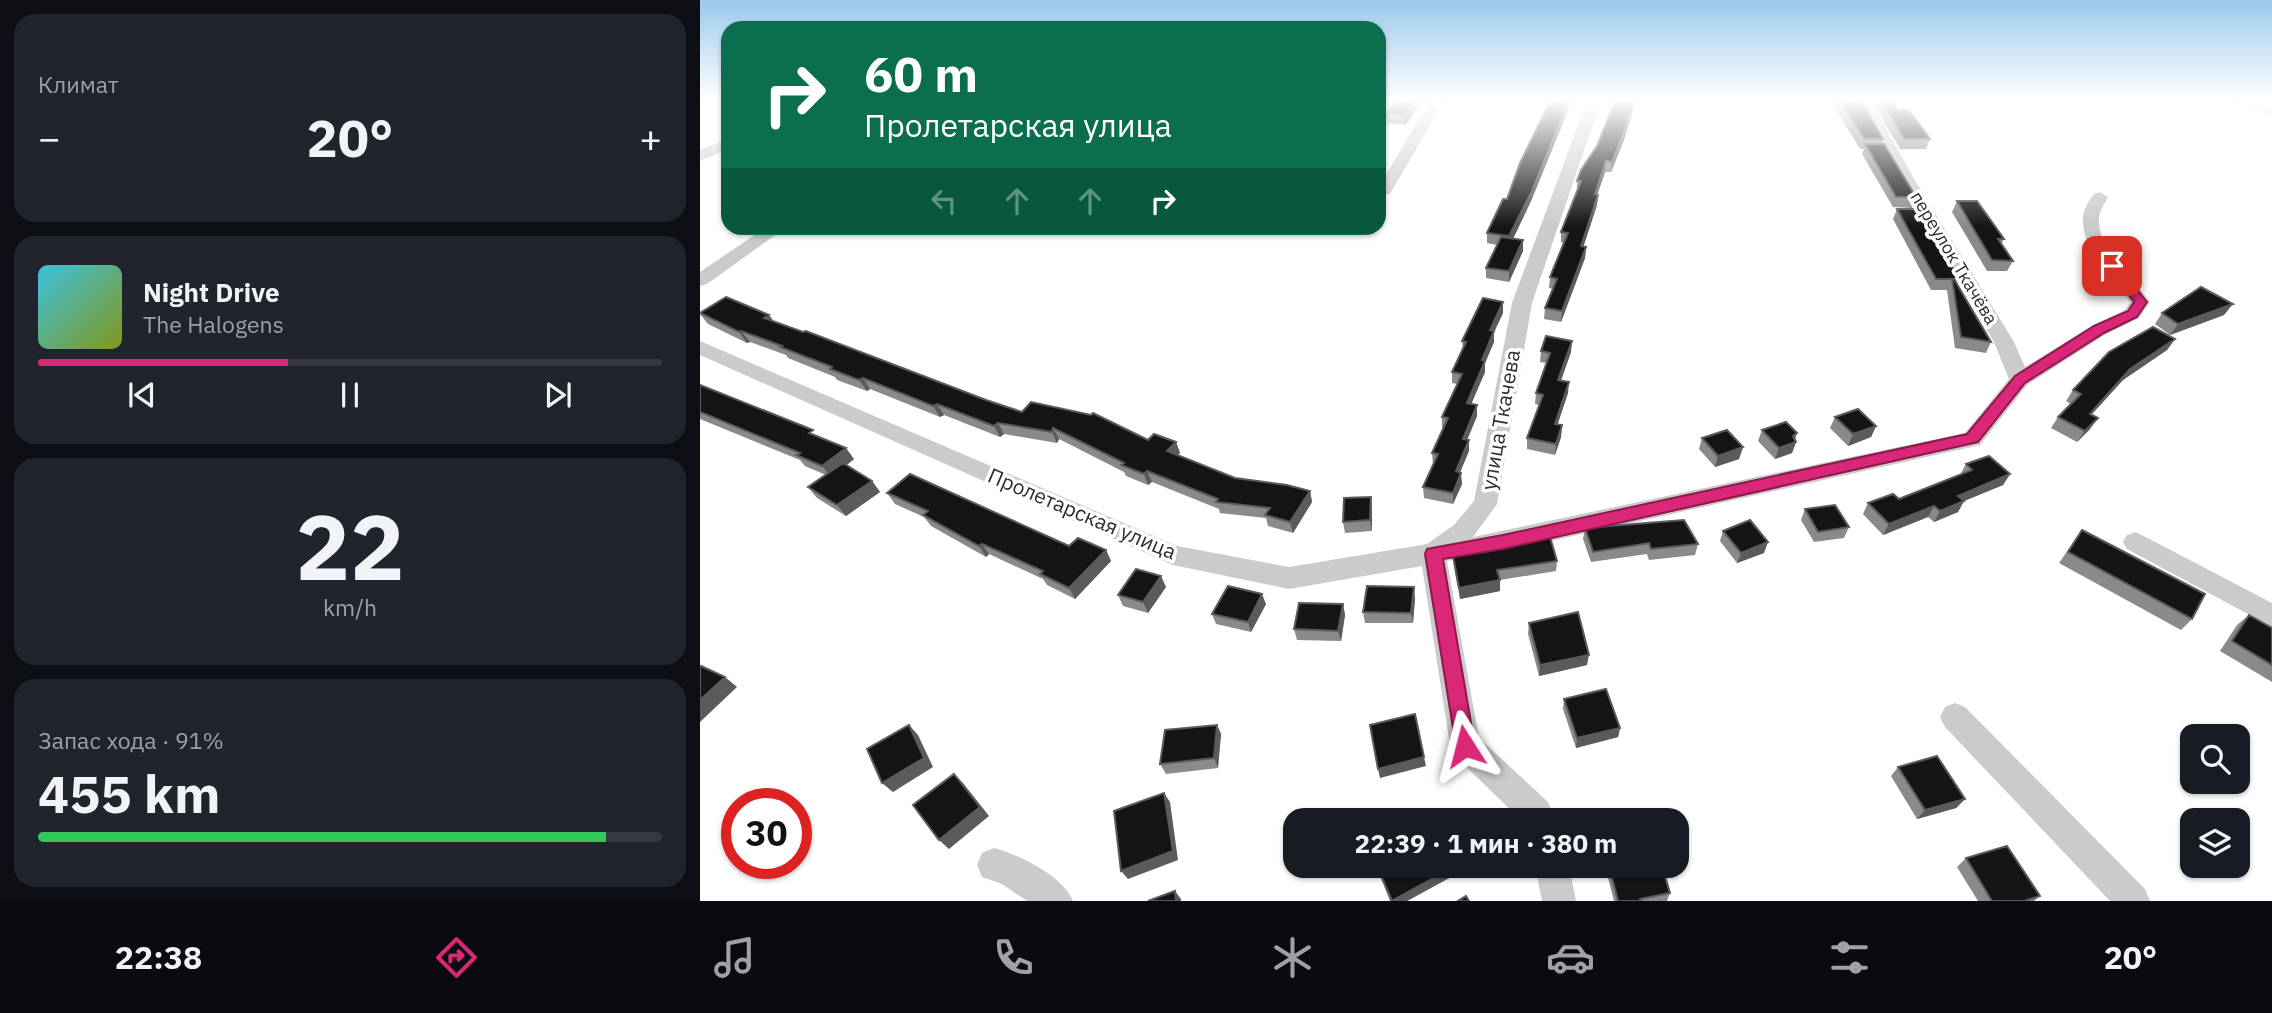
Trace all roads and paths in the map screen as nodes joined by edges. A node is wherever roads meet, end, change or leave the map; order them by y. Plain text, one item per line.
1 (1412, 143) edge
2 (1579, 143) edge
3 (1887, 143) edge
4 (721, 147) edge
5 (700, 156) edge
6 (1386, 188) edge
7 (2100, 197) dead end
8 (766, 235) edge
9 (700, 280) edge
10 (700, 347) edge
11 (2020, 380) junction
12 (2136, 542) dead end
13 (1433, 554) junction
14 (2272, 616) edge
15 (1955, 717) dead end
16 (1532, 808) edge
17 (994, 865) dead end
18 (1554, 878) edge
19 (1056, 901) edge
20 (1559, 901) edge
21 (2133, 901) edge

1 - 6 street
2 - 13 street, улица Ткачева
3 - 11 street, переулок Ткачёва
4 - 5 street
7 - 11 street, Пролетарская улица
8 - 9 street
10 - 13 street, Пролетарская улица
11 - 13 street, Пролетарская улица
12 - 14 street
13 - 16 street
15 - 21 street
17 - 19 street
18 - 20 street

